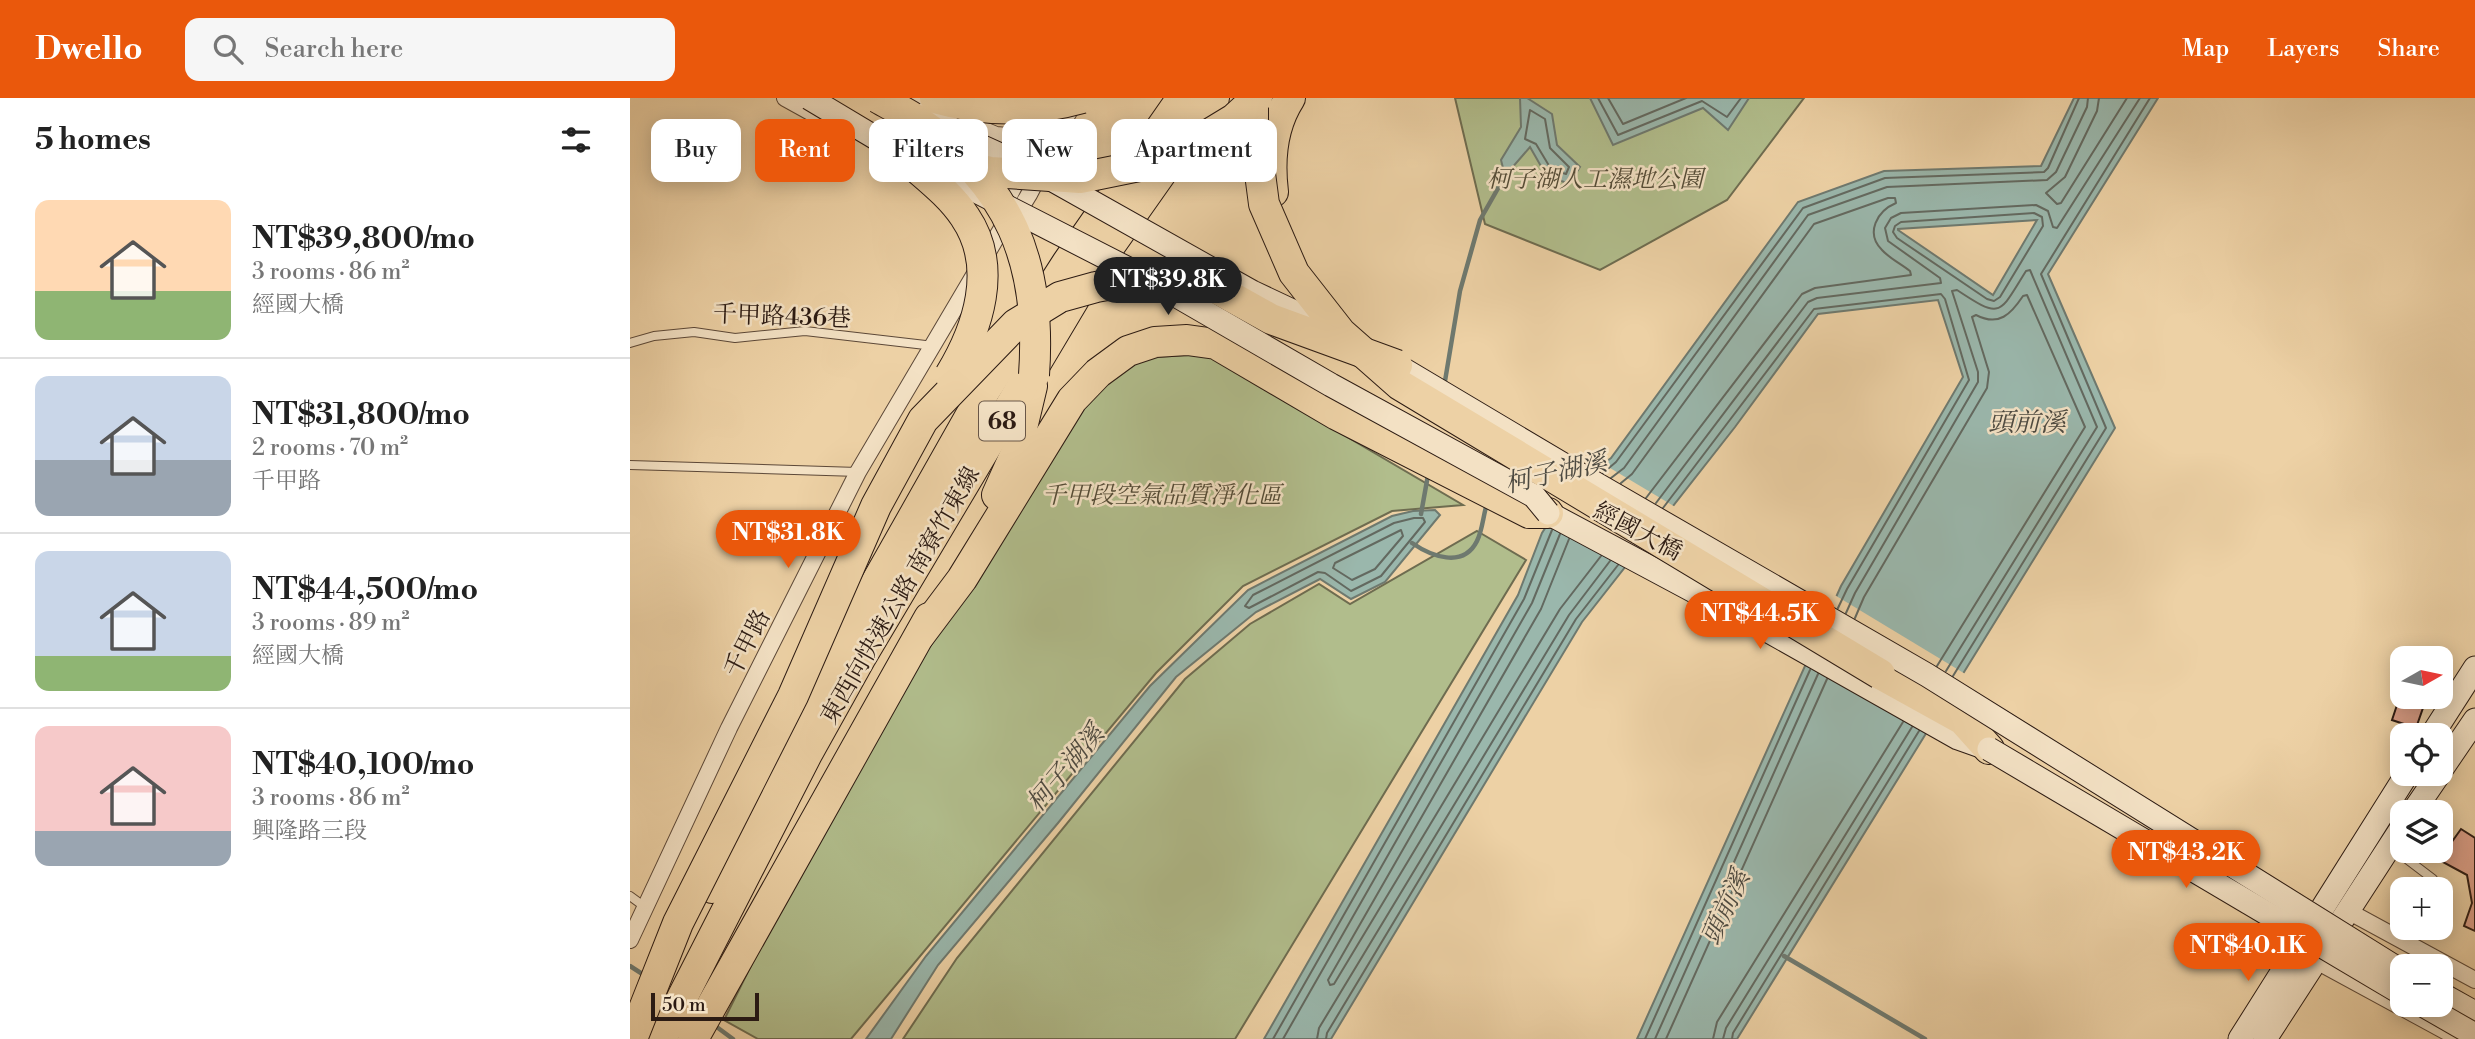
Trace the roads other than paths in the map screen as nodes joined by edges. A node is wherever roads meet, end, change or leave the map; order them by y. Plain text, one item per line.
1 (785, 98) edge
2 (809, 98) edge
3 (878, 98) edge
4 (905, 98) edge
5 (934, 98) edge
6 (1079, 98) edge
7 (1182, 98) edge
8 (1214, 98) edge
9 (1255, 98) edge
10 (1290, 98) edge
11 (956, 119) edge
12 (1065, 119) edge
13 (869, 133) edge
14 (869, 144) edge
15 (1002, 156) edge
16 (1097, 174) edge
17 (929, 182) edge
18 (940, 182) edge
19 (960, 182) edge
20 (1035, 182) edge
21 (1056, 182) edge
22 (1002, 228) junction
23 (1146, 278) junction
24 (630, 343) edge
25 (934, 346) junction
26 (1397, 365) junction
27 (923, 420) junction
28 (630, 465) edge
29 (858, 472) junction
30 (1548, 513) junction
31 (920, 635) junction
32 (2475, 668) edge
33 (2475, 720) edge
34 (2440, 723) edge
35 (798, 749) junction
36 (1989, 749) junction
37 (2453, 753) edge
38 (2399, 786) edge
39 (2390, 846) edge
40 (2412, 863) edge
41 (2430, 877) edge
42 (630, 895) edge
43 (645, 907) junction
44 (2346, 910) junction
45 (2371, 923) junction
46 (630, 940) edge
47 (2294, 949) junction
48 (2418, 954) edge
49 (2315, 960) junction
50 (2390, 964) edge
51 (2453, 971) edge
52 (2345, 977) junction
53 (2475, 980) edge
54 (2390, 993) edge
55 (2390, 996) edge
56 (2453, 1001) edge
57 (2475, 1013) edge
58 (2429, 1017) edge
59 (2437, 1017) edge
60 (2475, 1024) edge
61 (2475, 1035) edge
62 (633, 1039) edge
63 (661, 1039) edge
64 (693, 1039) edge
65 (2240, 1039) edge
66 (2265, 1039) edge
67 (2463, 1039) edge

1 - 14 street
2 - 13 main road, 經國大橋, bridge
3 - 31 highway, bridge
4 - 11 street
4 - 15 main road, 經國大橋, bridge
5 - 6 highway, bridge
6 - 12 street, 千甲路
7 - 35 highway, 東西向快速公路 南寮竹東線 / 68
8 - 35 highway, 東西向快速公路 南寮竹東線 / 68
9 - 16 highway, bridge
9 - 36 highway, bridge
10 - 26 highway, bridge
17 - 27 highway, bridge
18 - 22 street
19 - 23 main road, 經國大橋, bridge
20 - 22 street, 千甲路
21 - 26 main road, 經國大橋, bridge
22 - 25 street, 千甲路
23 - 26 highway, bridge
23 - 27 highway, bridge
23 - 30 main road, 經國大橋, bridge
24 - 25 lane, 千甲路436巷
25 - 29 street, 千甲路
26 - 50 main road, 經國大橋, bridge
27 - 62 highway, bridge
28 - 29 lane
29 - 43 street, 千甲路
30 - 31 highway
30 - 36 main road, 經國大橋
31 - 64 highway
32 - 34 main road
33 - 37 main road
35 - 62 highway, 東西向快速公路 南寮竹東線 / 68, bridge
35 - 63 highway, 東西向快速公路 南寮竹東線 / 68
36 - 54 main road, 經國大橋, bridge
38 - 47 main road
39 - 44 main road
40 - 41 lane
42 - 43 lane
43 - 46 street, 千甲路
44 - 45 street
44 - 49 main road
45 - 48 street
45 - 52 street
47 - 49 street
47 - 65 main road
49 - 52 street
49 - 66 main road
51 - 53 street
52 - 55 street
56 - 57 main road
58 - 67 street
59 - 61 main road, 經國大橋, bridge
60 - 67 lane

